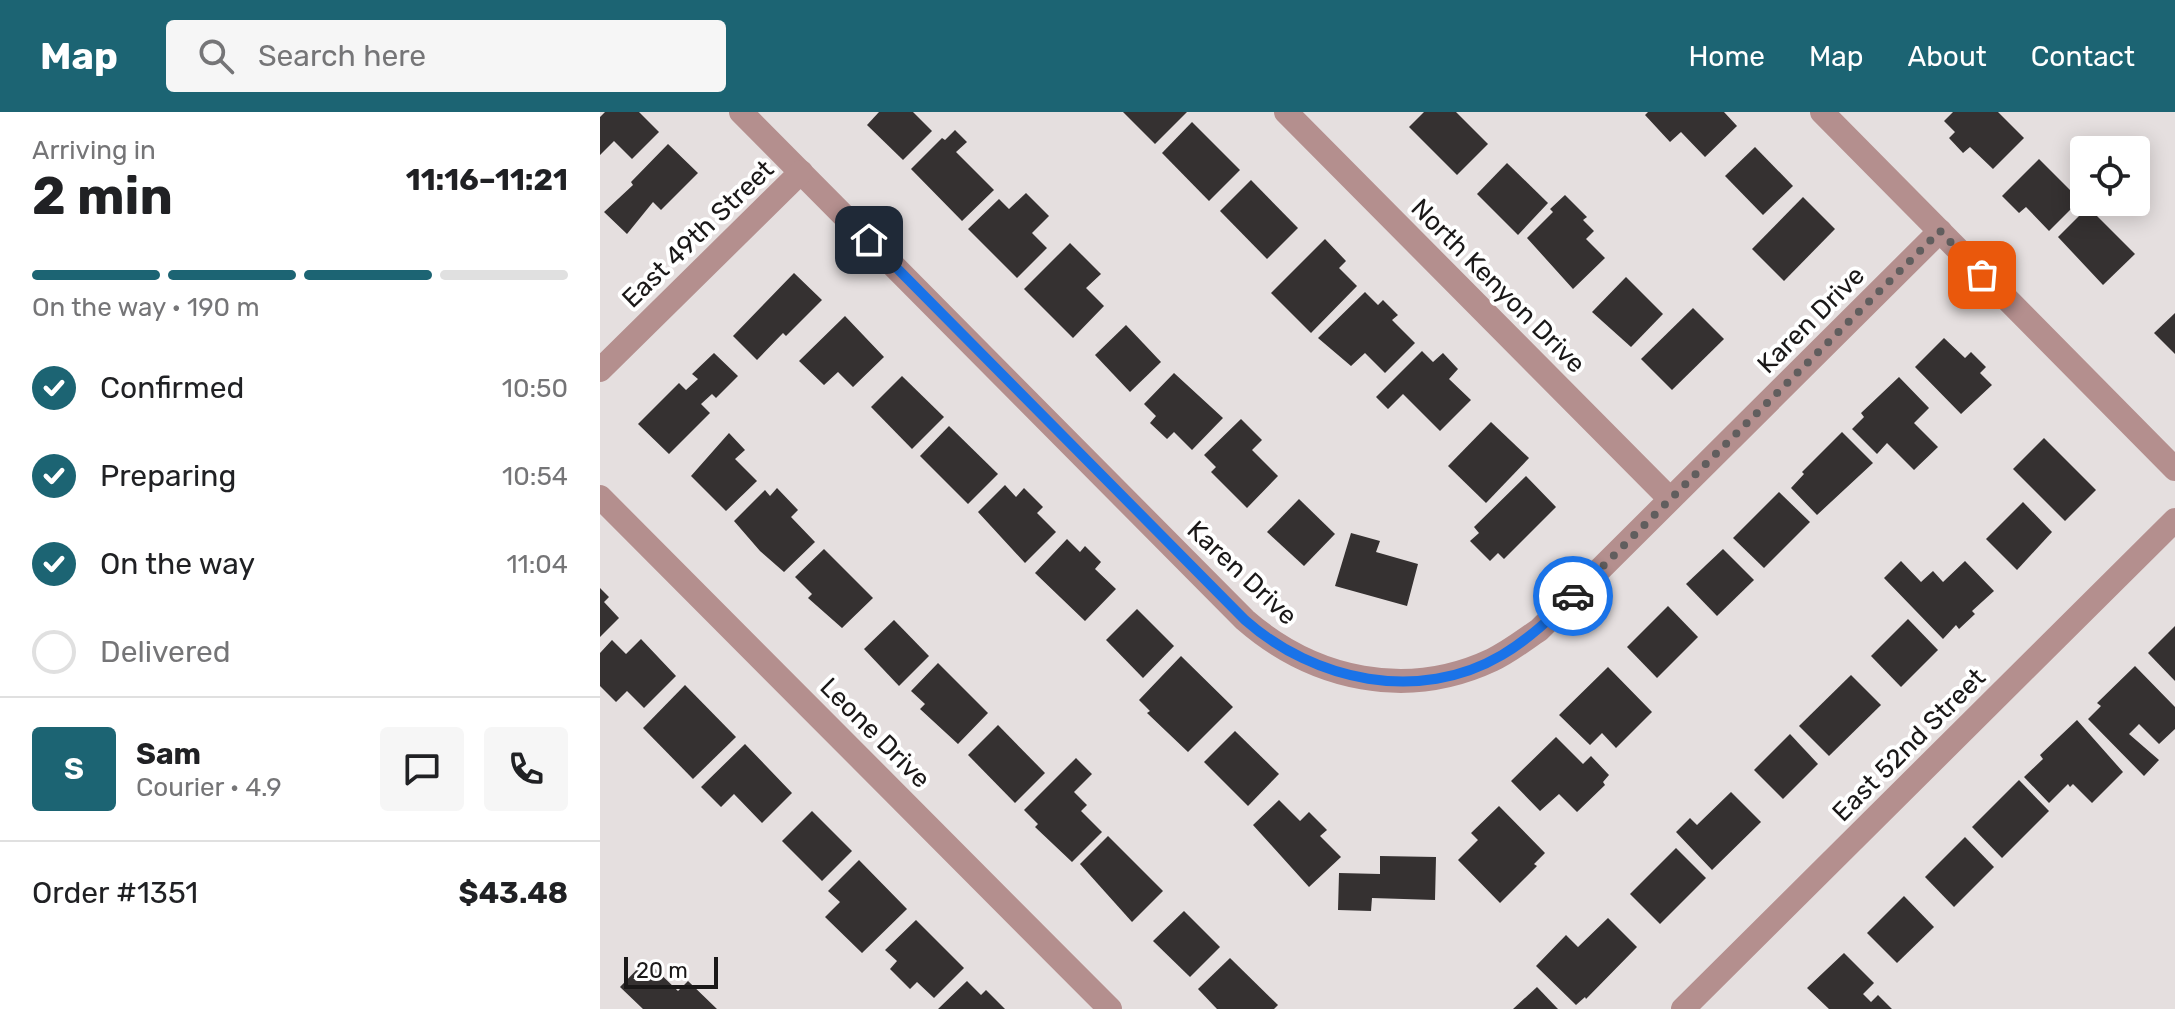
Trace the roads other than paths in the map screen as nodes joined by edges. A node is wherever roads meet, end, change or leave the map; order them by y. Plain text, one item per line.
1 (741, 112) edge
2 (1286, 112) edge
3 (1822, 112) edge
4 (801, 172) junction
5 (1940, 231) junction
6 (600, 370) edge
7 (2175, 469) edge
8 (600, 497) edge
9 (1670, 499) junction
10 (2175, 520) edge
11 (1110, 1009) edge
12 (1683, 1009) edge

1 - 4 street, Karen Drive
2 - 9 street, North Kenyon Drive
3 - 5 street
4 - 6 street, East 49th Street
4 - 9 street, Karen Drive
5 - 7 street
5 - 9 street, Karen Drive
8 - 11 street, Leone Drive
10 - 12 street, East 52nd Street

